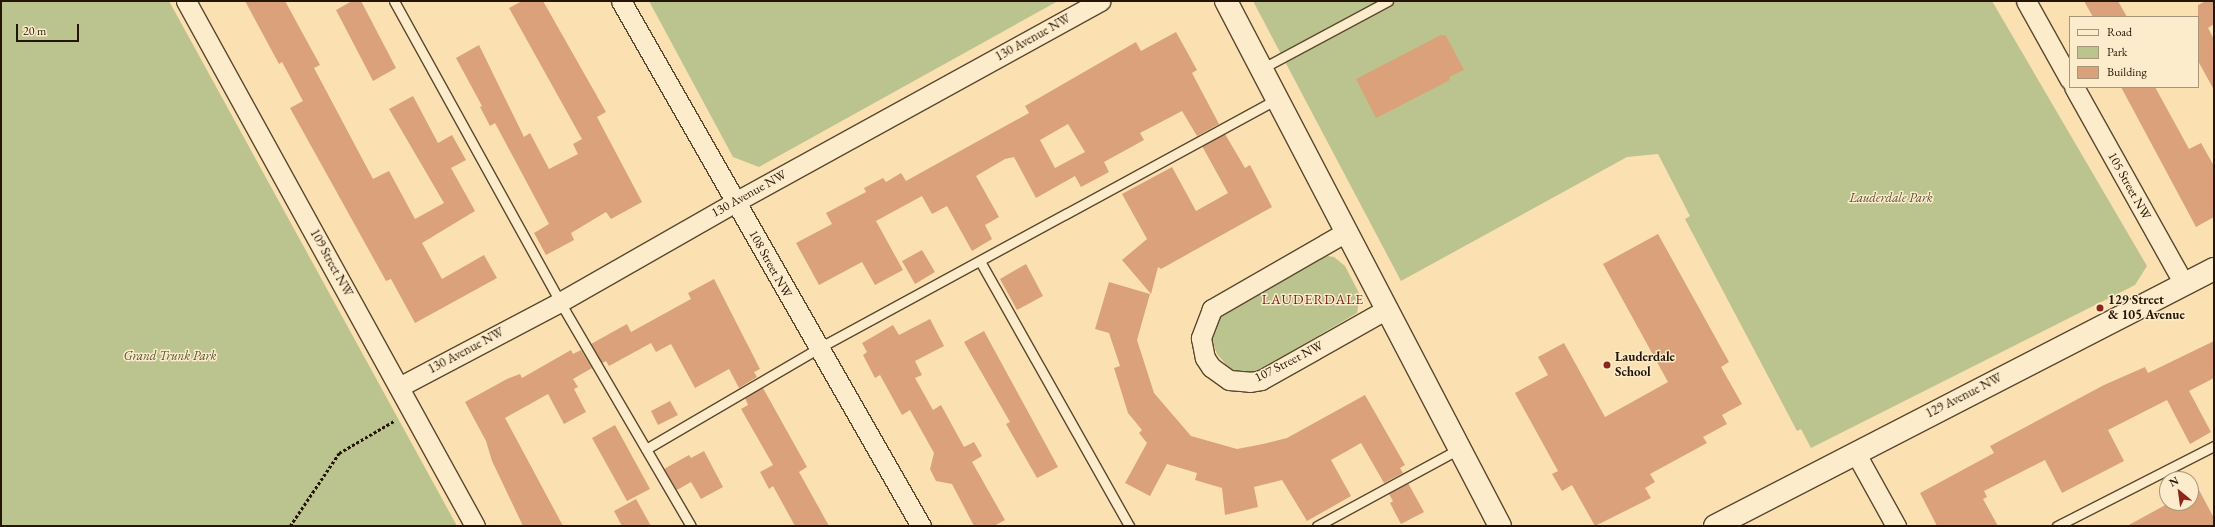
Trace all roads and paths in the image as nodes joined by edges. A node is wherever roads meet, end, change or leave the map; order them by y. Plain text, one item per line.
1 (186, 1) edge
2 (394, 1) edge
3 (621, 1) edge
4 (1100, 1) edge
5 (1226, 1) edge
6 (1388, 1) edge
7 (2026, 1) edge
8 (1261, 69) junction
9 (2069, 78) edge
10 (2075, 88) edge
11 (1277, 99) junction
12 (735, 202) junction
13 (1346, 232) junction
14 (981, 263) junction
15 (2214, 269) edge
16 (2184, 284) junction
17 (560, 302) junction
18 (1387, 309) junction
19 (817, 349) junction
20 (399, 387) junction
21 (398, 418) dead end
22 (2214, 446) edge
23 (646, 449) junction
24 (1459, 449) junction
25 (1855, 452) junction
26 (290, 526) edge
27 (475, 526) edge
28 (691, 526) edge
29 (921, 526) edge
30 (1129, 526) edge
31 (1318, 526) edge
32 (1500, 526) edge
33 (1715, 526) edge
34 (1896, 526) edge
35 (2057, 526) edge

1 - 20 street, 109 Street NW
2 - 17 lane
3 - 12 street, 108 Street NW
4 - 12 street, 130 Avenue NW
5 - 8 street
6 - 8 lane
7 - 9 street
8 - 11 street
10 - 16 street, 105 Street NW
11 - 13 street
11 - 14 lane
12 - 17 street, 130 Avenue NW
12 - 19 street, 108 Street NW
13 - 18 street
13 - 18 street, 107 Street NW
14 - 19 lane
14 - 30 lane
15 - 16 street, 129 Avenue NW
16 - 25 street, 129 Avenue NW
17 - 20 street, 130 Avenue NW
17 - 23 lane
18 - 24 street
19 - 23 lane
19 - 29 street, 108 Street NW
20 - 27 street, 109 Street NW
21 - 26 path
22 - 35 lane
23 - 28 lane
24 - 31 lane
24 - 32 street
25 - 33 street, 129 Avenue NW
25 - 34 street

